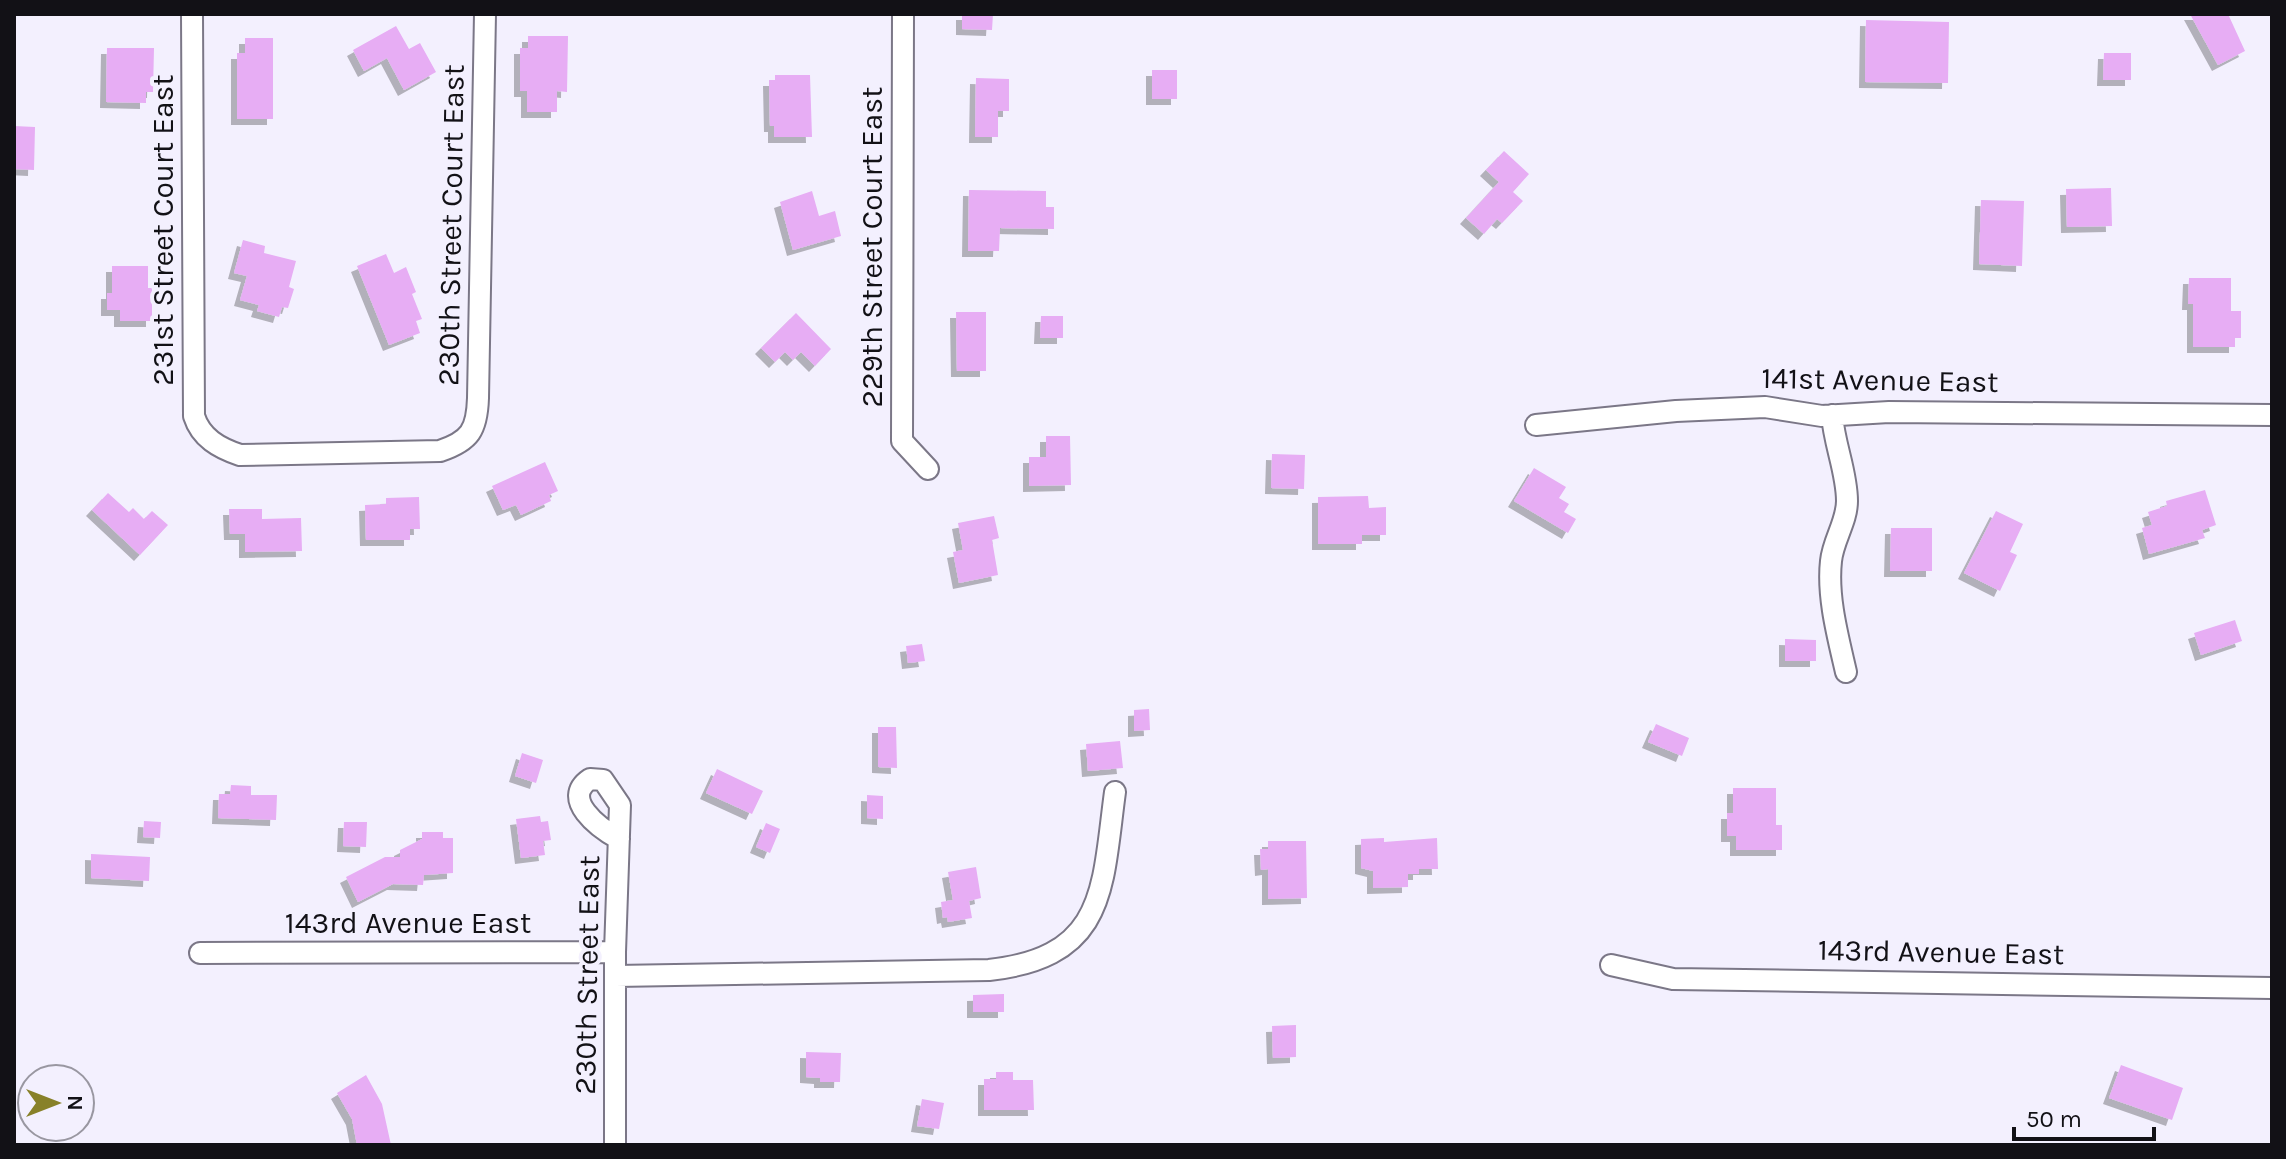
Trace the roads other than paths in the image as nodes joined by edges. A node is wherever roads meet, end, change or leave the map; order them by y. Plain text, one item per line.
1 (192, 14) edge
2 (485, 14) edge
3 (903, 14) edge
4 (1832, 415) junction
5 (2272, 415) edge
6 (1536, 425) dead end
7 (469, 435) joint
8 (928, 469) dead end
9 (1846, 672) dead end
10 (1115, 792) dead end
11 (619, 839) junction
12 (615, 952) junction
13 (200, 953) dead end
14 (1611, 965) dead end
15 (616, 976) junction
16 (2272, 988) edge
17 (615, 1145) edge

1 - 7 street, 231st Street Court East
2 - 7 street, 230th Street Court East
3 - 8 street, 229th Street Court East
4 - 5 street, 141st Avenue East
4 - 6 street, 141st Avenue East
4 - 9 street
10 - 15 street
11 - 11 street, 230th Street East
11 - 12 street, 230th Street East
12 - 13 street, 143rd Avenue East
12 - 15 street, 230th Street East
14 - 16 street, 143rd Avenue East
15 - 17 street, 230th Street East

